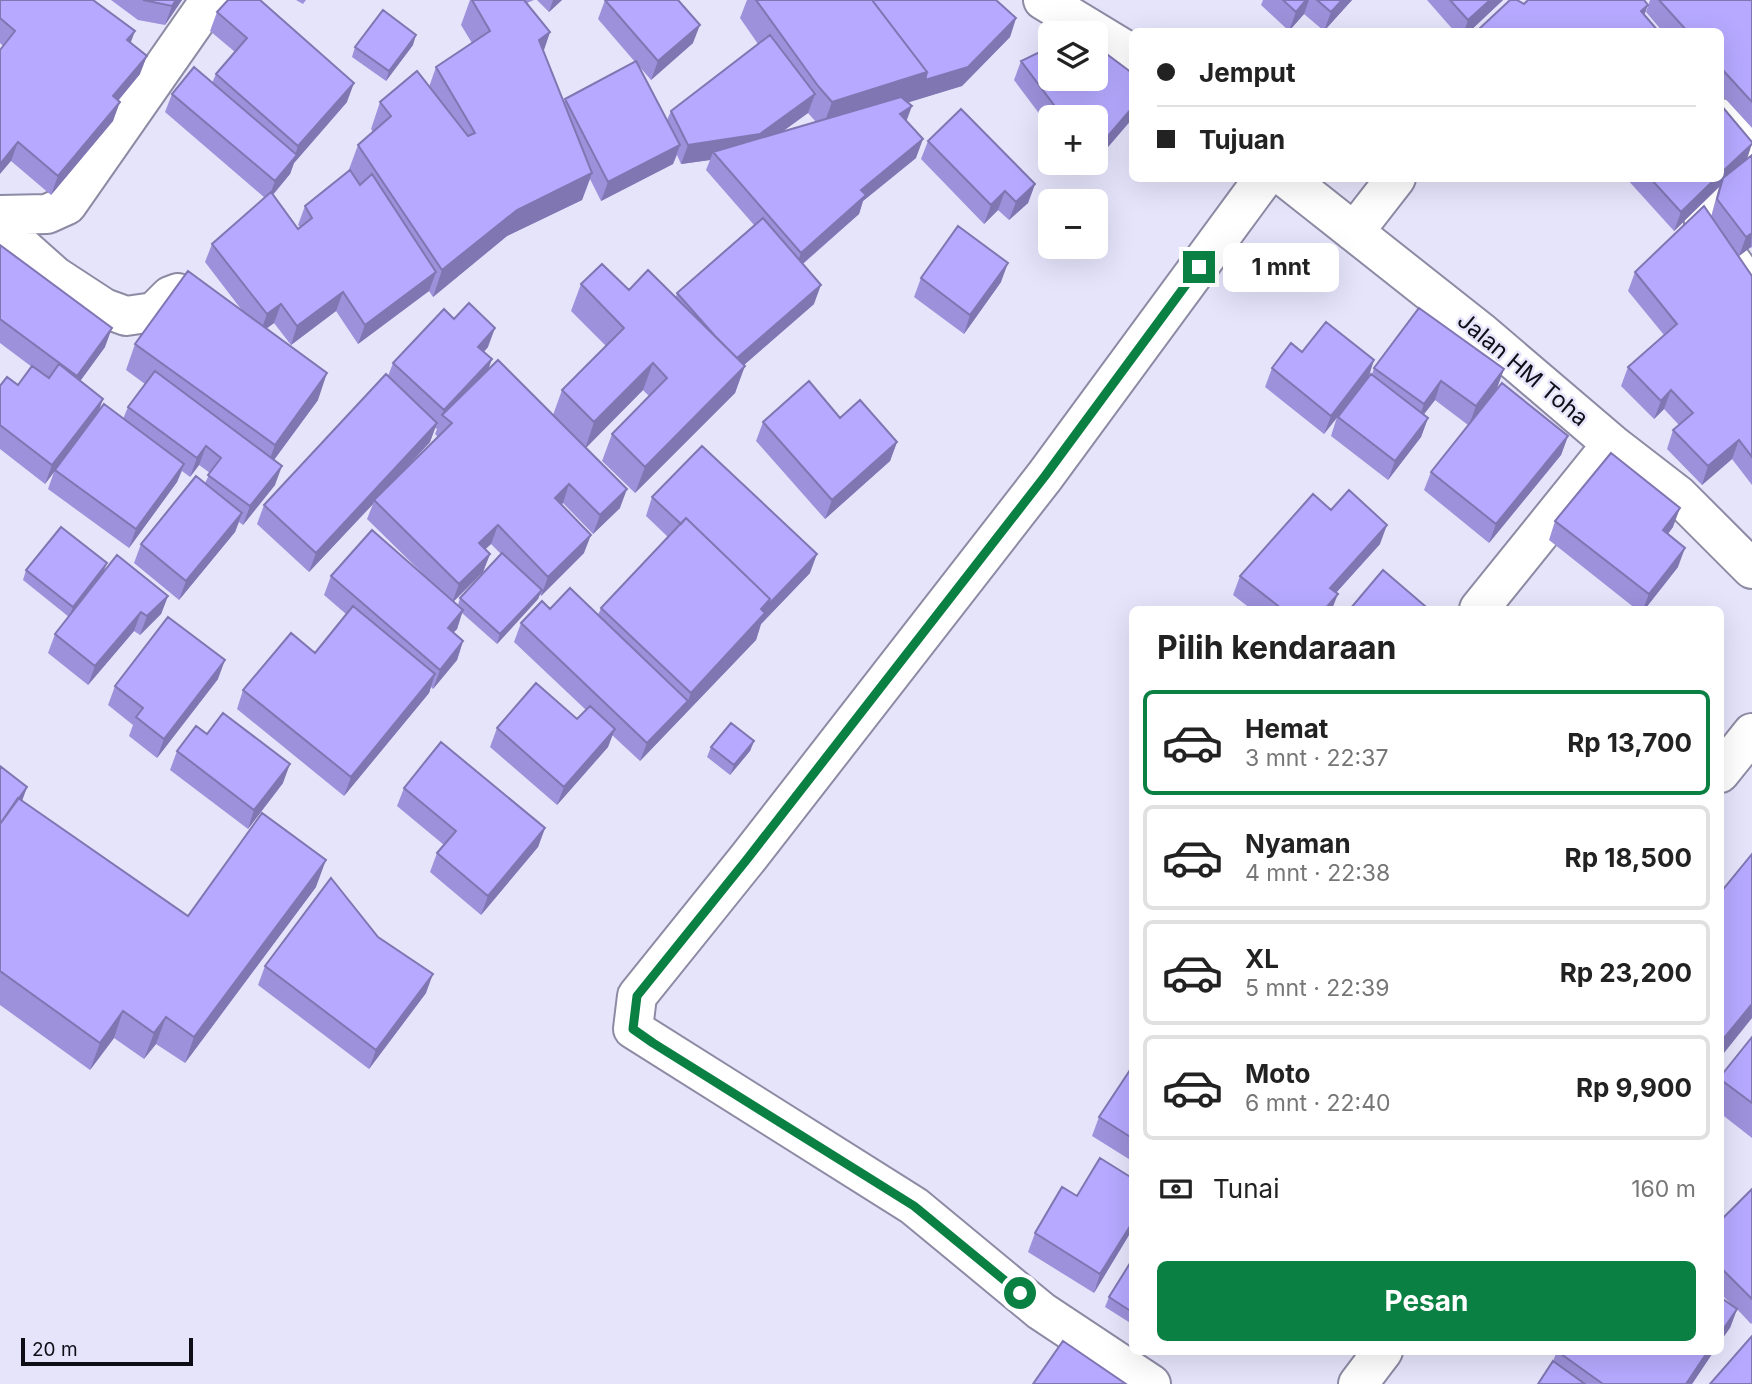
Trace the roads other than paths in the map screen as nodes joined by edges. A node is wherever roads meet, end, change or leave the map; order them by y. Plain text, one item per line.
1 (210, 0) edge
2 (1048, 2) edge
3 (1129, 52) edge
4 (1724, 123) edge
5 (1261, 182) edge
6 (1291, 182) edge
7 (1393, 182) edge
8 (0, 215) edge
9 (0, 227) edge
10 (1354, 232) junction
11 (1752, 290) edge
12 (236, 333) edge
13 (1612, 444) junction
14 (1752, 569) edge
15 (1481, 606) edge
16 (1752, 733) edge
17 (1724, 768) edge
18 (1381, 1355) edge
19 (1152, 1384) edge
20 (1359, 1384) edge

1 - 8 street
2 - 3 street
4 - 11 street
5 - 19 street
6 - 10 street, Jalan HM Toha
7 - 10 street
9 - 12 street
10 - 13 street, Jalan HM Toha
13 - 14 street, Jalan HM Toha
13 - 15 street
16 - 17 street
18 - 20 street

